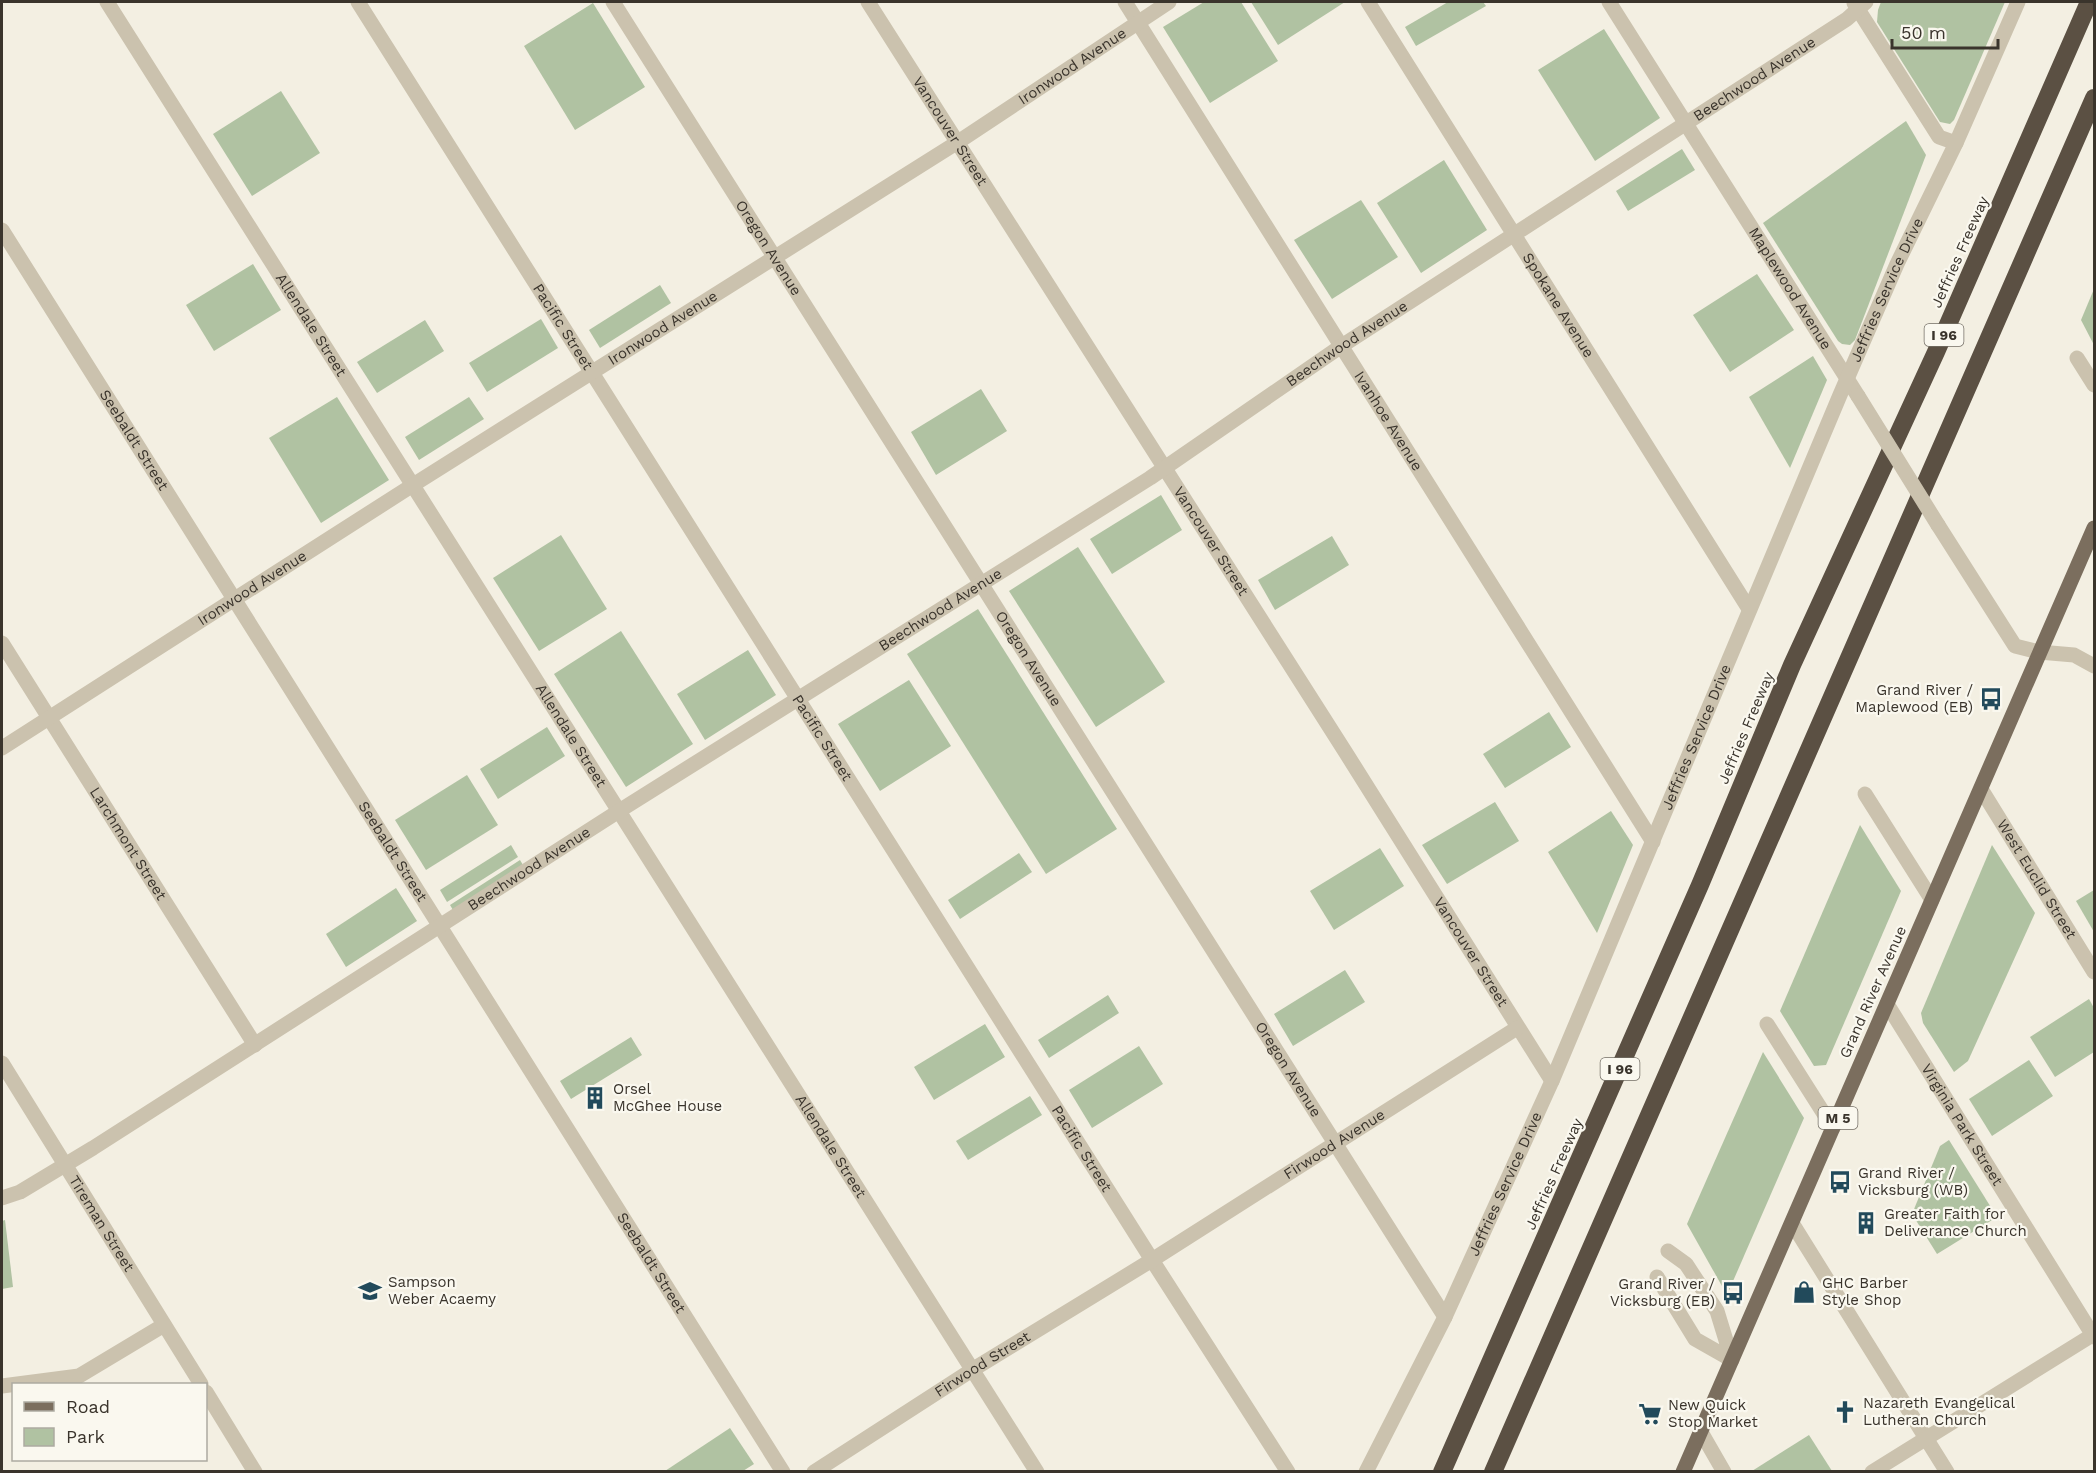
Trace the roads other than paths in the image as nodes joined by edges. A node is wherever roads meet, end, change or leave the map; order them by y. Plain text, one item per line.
1 (107, 2) edge
2 (358, 2) edge
3 (613, 2) edge
4 (868, 2) edge
5 (1125, 2) edge
6 (1169, 2) edge
7 (1368, 2) edge
8 (1609, 2) edge
9 (2018, 2) edge
10 (2089, 2) edge
11 (1859, 4) edge
12 (1138, 22) junction
13 (2094, 98) edge
14 (1686, 123) junction
15 (957, 142) junction
16 (1956, 143) junction
17 (2, 230) edge
18 (1514, 235) junction
19 (776, 258) junction
20 (1340, 347) junction
21 (2077, 358) dead end
22 (593, 373) junction
23 (1847, 379) junction
24 (2094, 385) edge
25 (1165, 468) junction
26 (413, 485) junction
27 (2094, 528) edge
28 (982, 584) junction
29 (234, 599) junction
30 (1749, 609) junction
31 (2, 642) edge
32 (2039, 652) junction
33 (2094, 666) edge
34 (800, 700) junction
35 (49, 718) junction
36 (2, 748) edge
37 (1981, 789) junction
38 (1865, 794) dead end
39 (619, 812) junction
40 (1653, 842) junction
41 (1932, 900) junction
42 (440, 926) junction
43 (2094, 972) edge
44 (1887, 1004) junction
45 (1767, 1024) dead end
46 (1517, 1028) junction
47 (255, 1045) junction
48 (2, 1063) edge
49 (1552, 1082) junction
50 (1833, 1128) junction
51 (1335, 1143) junction
52 (65, 1165) junction
53 (2, 1198) edge
54 (1792, 1223) junction
55 (1668, 1251) dead end
56 (1152, 1260) junction
57 (1657, 1277) dead end
58 (1445, 1317) junction
59 (164, 1325) junction
60 (2094, 1336) edge
61 (1732, 1360) junction
62 (972, 1370) junction
63 (25, 1383) edge
64 (200, 1383) edge
65 (207, 1394) edge
66 (1701, 1432) junction
67 (1927, 1438) junction
68 (255, 1472) edge
69 (783, 1472) edge
70 (814, 1472) edge
71 (1037, 1472) edge
72 (1288, 1472) edge
73 (1366, 1472) edge
74 (1442, 1472) edge
75 (1493, 1472) edge
76 (1683, 1472) edge
77 (1724, 1472) edge
78 (1872, 1472) edge
79 (1947, 1472) edge

1 - 26 street, Allendale Street
2 - 22 street, Pacific Street
3 - 19 street, Oregon Avenue
4 - 15 street, Vancouver Street
5 - 12 street, Ivanhoe Avenue
6 - 12 street, Ironwood Avenue
7 - 18 street, Spokane Avenue
8 - 14 street, Maplewood Avenue
9 - 16 street, Jeffries Service Drive
10 - 74 highway, Jeffries Freeway / I 96
11 - 14 street, Beechwood Avenue
11 - 16 street
12 - 15 street, Ironwood Avenue
12 - 20 street, Ivanhoe Avenue
13 - 75 highway, I 96
14 - 18 street, Beechwood Avenue
14 - 23 street, Maplewood Avenue
15 - 19 street, Ironwood Avenue
15 - 25 street, Vancouver Street
16 - 23 street, Jeffries Service Drive
17 - 29 street, Seebaldt Street
18 - 20 street, Beechwood Avenue
18 - 30 street, Spokane Avenue
19 - 22 street, Ironwood Avenue
19 - 28 street, Oregon Avenue
20 - 25 street, Beechwood Avenue
20 - 40 street, Ivanhoe Avenue
21 - 24 street
22 - 26 street, Ironwood Avenue
22 - 34 street, Pacific Street
23 - 30 street, Jeffries Service Drive
23 - 32 street, Maplewood Avenue, bridge
25 - 28 street, Beechwood Avenue
25 - 46 street, Vancouver Street
26 - 29 street, Ironwood Avenue
26 - 39 street, Allendale Street
27 - 32 main road, Grand River Avenue / M 5
28 - 34 street, Beechwood Avenue
28 - 51 street, Oregon Avenue
29 - 35 street, Ironwood Avenue
29 - 42 street, Seebaldt Street
30 - 40 street, Jeffries Service Drive
31 - 35 street, Larchmont Street
32 - 33 street, Maplewood Avenue
32 - 37 main road, Grand River Avenue / M 5
34 - 39 street, Beechwood Avenue
34 - 56 street, Pacific Street
35 - 36 street, Ironwood Avenue
35 - 47 street, Larchmont Street
37 - 41 main road, Grand River Avenue / M 5
37 - 43 street, West Euclid Street
38 - 41 street
39 - 42 street, Beechwood Avenue
39 - 62 street, Allendale Street
40 - 49 street, Jeffries Service Drive
41 - 44 main road, Grand River Avenue / M 5
42 - 47 street, Beechwood Avenue
42 - 69 street, Seebaldt Street
44 - 50 main road, Grand River Avenue / M 5
44 - 60 street, Virginia Park Street
45 - 50 street
46 - 49 street, Vancouver Street
46 - 51 street, Firwood Avenue
47 - 52 street, Beechwood Avenue
48 - 52 street, Tireman Street
49 - 58 street, Jeffries Service Drive
50 - 54 main road, Grand River Avenue / M 5
51 - 56 street, Firwood Avenue
51 - 58 street, Oregon Avenue
52 - 53 street, Beechwood Avenue
52 - 59 street, Tireman Street
54 - 61 main road, Grand River Avenue / M 5
54 - 67 street
55 - 61 street
56 - 62 street, Firwood Street
56 - 72 street, Pacific Street
57 - 61 street
58 - 73 street, Jeffries Service Drive
59 - 63 street
59 - 64 street, Tireman Street
60 - 67 street
61 - 66 main road, Grand River Avenue / M 5
62 - 70 street, Firwood Street
62 - 71 street, Allendale Street
65 - 68 street
66 - 76 main road, Grand River Avenue / M 5
66 - 77 street
67 - 78 street
67 - 79 street

